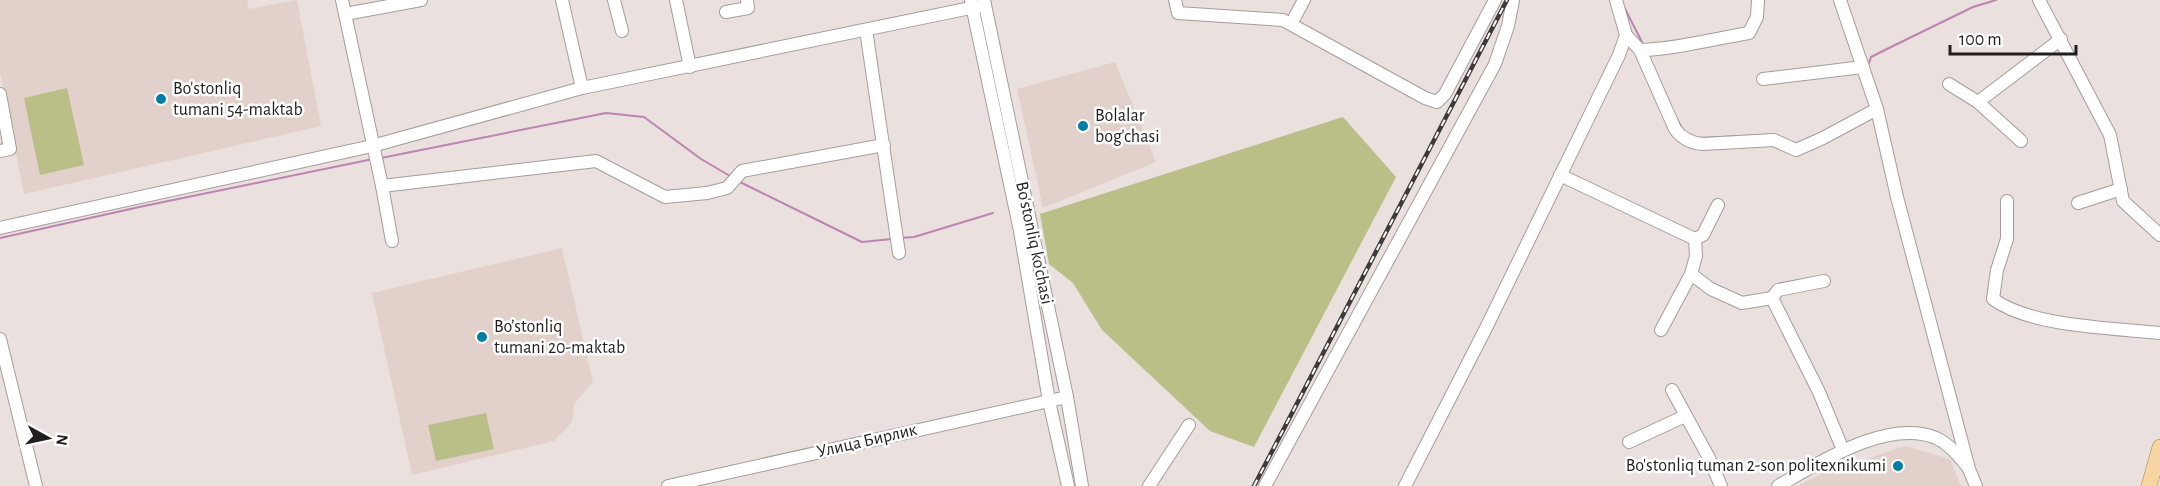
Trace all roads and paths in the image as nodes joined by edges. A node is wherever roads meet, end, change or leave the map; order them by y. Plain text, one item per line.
1 (342, 0) edge
2 (421, 0) edge
3 (562, 0) edge
4 (614, 0) edge
5 (676, 0) edge
6 (747, 0) edge
7 (1175, 0) edge
8 (1304, 0) edge
9 (1495, 0) edge
10 (1513, 0) edge
11 (1616, 0) edge
12 (1758, 0) edge
13 (1840, 0) edge
14 (2039, 0) edge
15 (978, 3) edge
16 (726, 12) dead end
17 (345, 14) junction
18 (1291, 24) junction
19 (866, 30) junction
20 (622, 31) dead end
21 (1626, 35) junction
22 (2061, 39) junction
23 (1640, 50) junction
24 (690, 67) junction
25 (1863, 67) junction
26 (1763, 80) dead end
27 (1949, 84) dead end
28 (582, 88) junction
29 (0, 94) edge
30 (1978, 102) junction
31 (1876, 109) junction
32 (2021, 141) dead end
33 (884, 145) junction
34 (373, 148) junction
35 (0, 151) edge
36 (1560, 176) junction
37 (382, 186) junction
38 (2121, 189) junction
39 (2007, 201) dead end
40 (2078, 203) dead end
41 (1718, 205) dead end
42 (0, 228) edge
43 (2160, 235) edge
44 (1695, 239) junction
45 (392, 241) dead end
46 (899, 251) dead end
47 (1690, 274) junction
48 (1824, 281) dead end
49 (1772, 298) junction
50 (1661, 330) dead end
51 (2160, 333) edge
52 (0, 339) edge
53 (1672, 390) dead end
54 (1066, 397) junction
55 (1049, 401) junction
56 (1685, 416) junction
57 (1189, 425) dead end
58 (1629, 442) dead end
59 (2160, 447) edge
60 (1843, 450) junction
61 (1969, 469) junction
62 (2160, 469) edge
63 (36, 486) edge
64 (668, 486) edge
65 (1068, 486) edge
66 (1082, 486) edge
67 (1149, 486) edge
68 (1265, 486) edge
69 (1405, 486) edge
70 (1721, 486) edge
71 (1778, 486) edge
72 (1976, 486) edge
73 (2149, 486) edge
74 (2155, 486) edge

1 - 17 street
2 - 17 street
3 - 28 street
4 - 20 street
5 - 24 street
6 - 16 street
7 - 18 street
8 - 18 street
9 - 18 street
10 - 68 street
11 - 21 street
12 - 23 street
13 - 25 street
14 - 22 street
15 - 19 street
15 - 54 street, Bo'stonliq ko'chasi
15 - 55 street, Bo'stonliq ko'chasi
17 - 34 street
19 - 24 street
19 - 33 street
21 - 23 street
21 - 36 street
22 - 30 street
22 - 38 street
23 - 31 street
24 - 28 street
25 - 26 street
25 - 31 street
27 - 30 street
28 - 34 street
29 - 35 street
30 - 32 street
31 - 61 street
33 - 37 street
33 - 46 street
34 - 37 street
34 - 42 street
36 - 44 street
36 - 69 street
37 - 45 street
38 - 40 street
38 - 43 street
39 - 51 street
41 - 44 street
44 - 47 street
47 - 49 street
47 - 50 street
48 - 49 street
49 - 60 street
52 - 63 street
53 - 56 street
54 - 55 street, Улица Бирлик
54 - 66 street, Bo'stonliq ko'chasi
55 - 64 street, Улица Бирлик
55 - 65 street, Bo'stonliq ko'chasi
56 - 58 street
56 - 70 street
57 - 67 street
59 - 73 main road
60 - 61 street
60 - 71 street
61 - 72 street
62 - 74 main road

